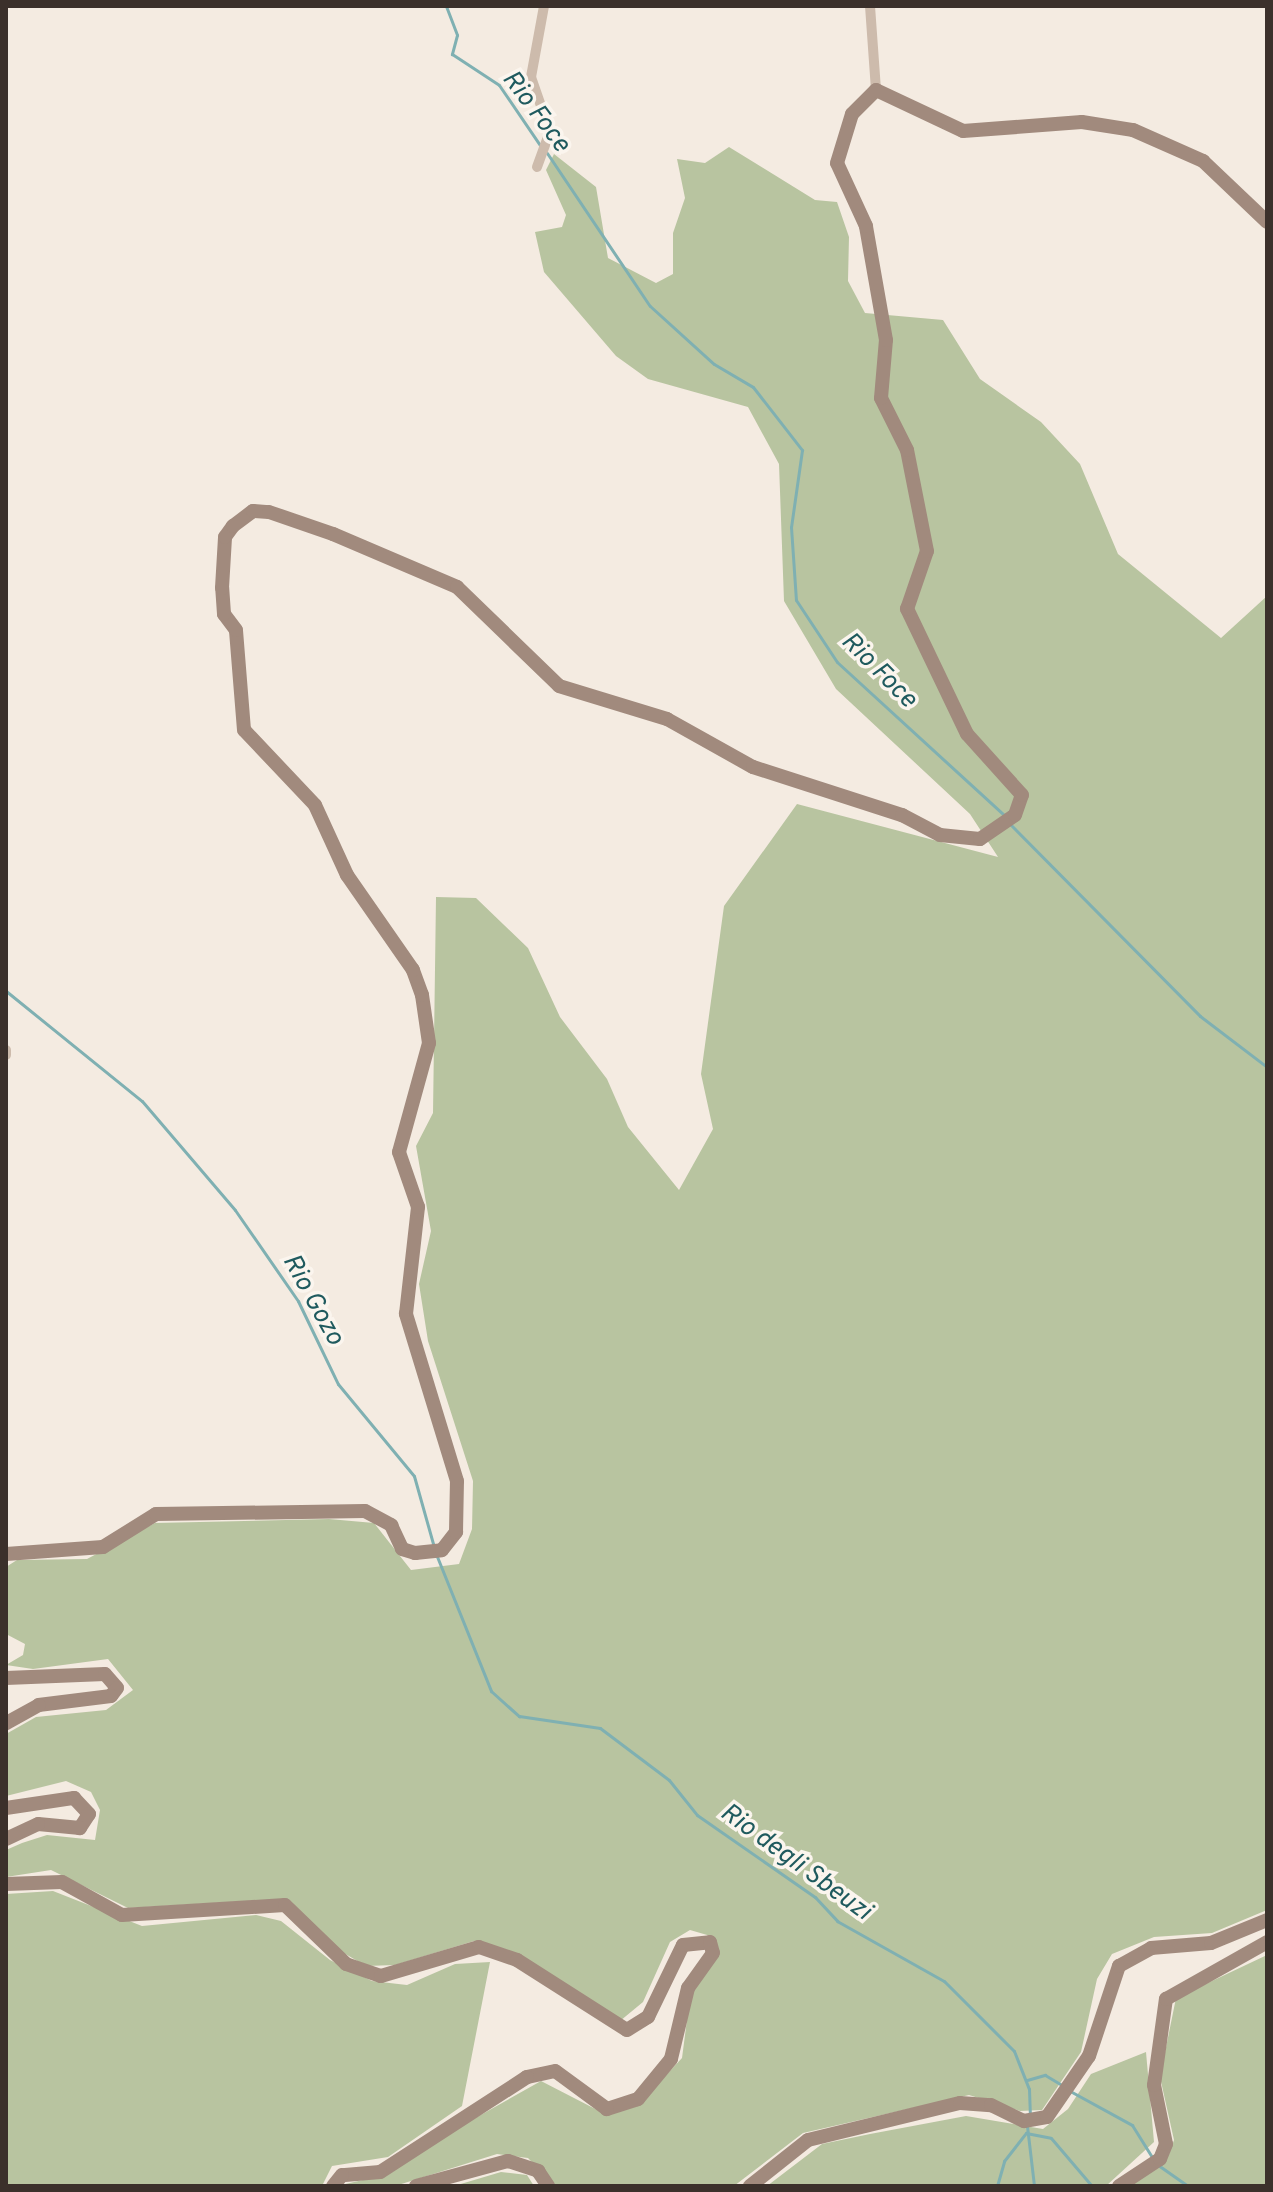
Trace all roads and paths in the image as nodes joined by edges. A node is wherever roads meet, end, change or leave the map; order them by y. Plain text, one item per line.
1 (544, 6) edge
2 (870, 6) edge
3 (876, 90) junction
4 (537, 167) dead end
5 (1267, 222) edge
6 (6, 1554) edge
7 (6, 1678) edge
8 (6, 1723) edge
9 (6, 1808) edge
10 (6, 1839) edge
11 (6, 1884) edge
12 (1267, 1920) edge
13 (1267, 1942) edge
14 (333, 2186) edge
15 (416, 2186) edge
16 (548, 2186) edge
17 (750, 2186) edge
18 (1119, 2186) edge

1 - 4 street
2 - 3 street
3 - 5 main road
3 - 6 main road
7 - 8 main road
9 - 10 main road
11 - 14 main road
12 - 17 main road
13 - 18 main road
15 - 16 main road

